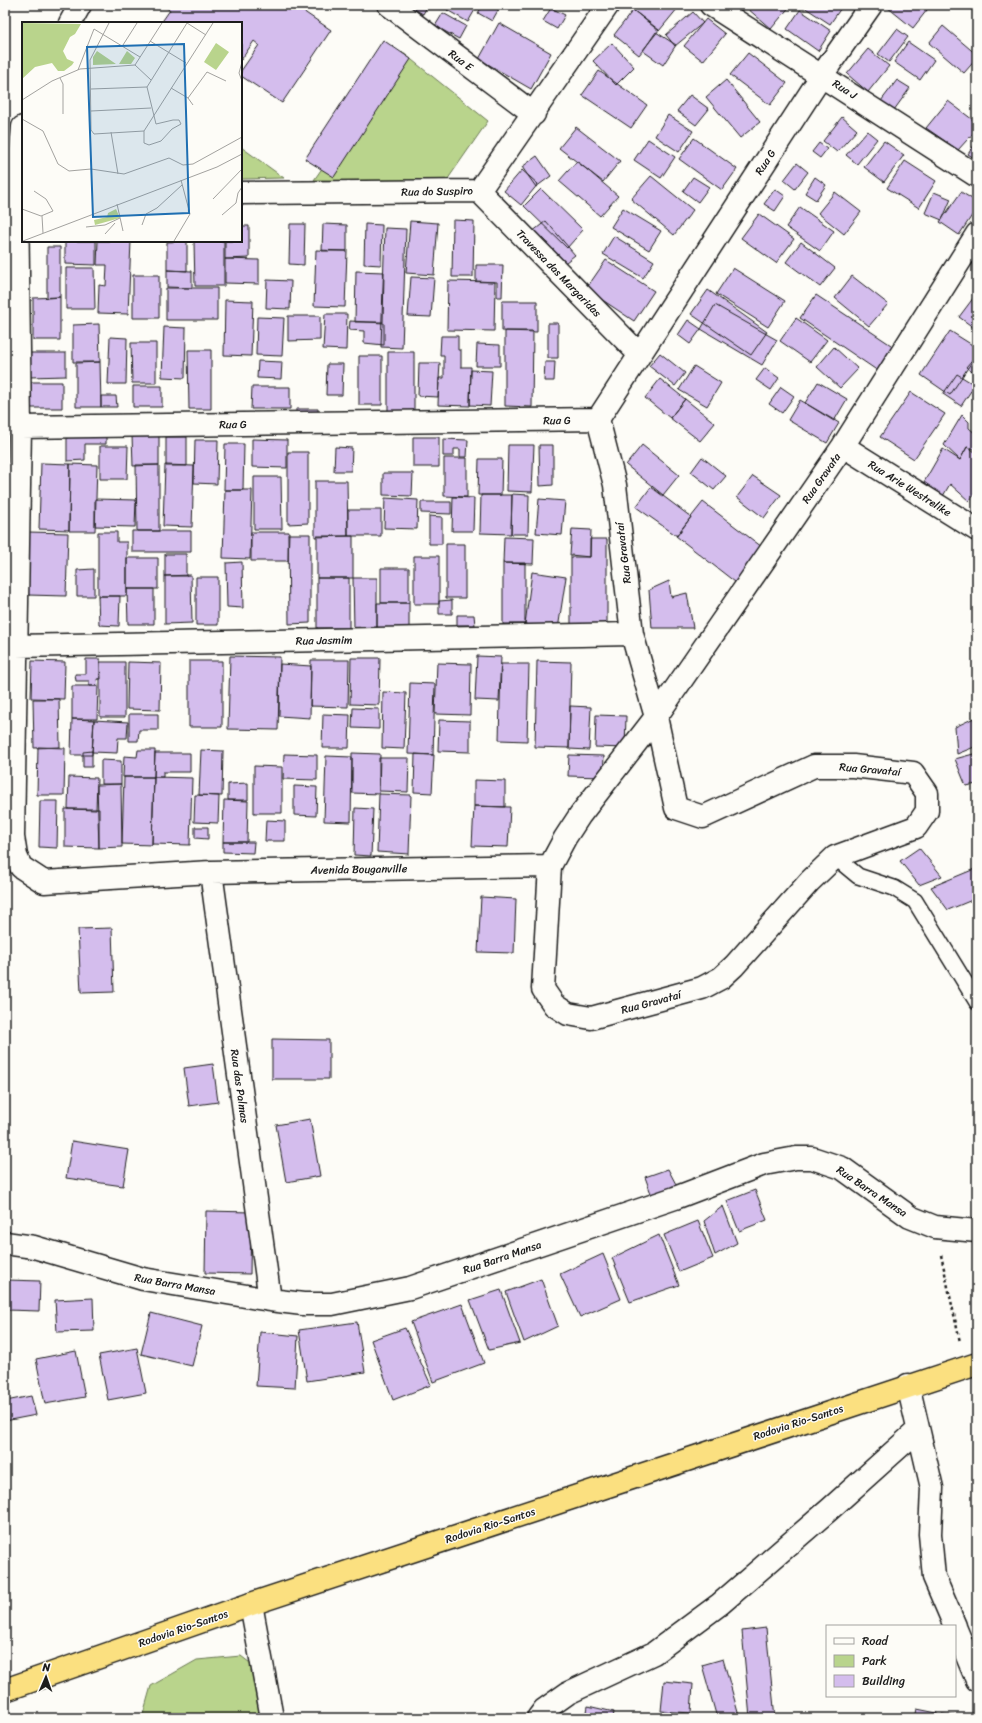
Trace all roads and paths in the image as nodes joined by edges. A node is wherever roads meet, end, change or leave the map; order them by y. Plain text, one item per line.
1 (80, 5) edge
2 (389, 5) edge
3 (608, 5) edge
4 (712, 5) edge
5 (871, 5) edge
6 (71, 22) edge
7 (822, 74) junction
8 (534, 114) junction
9 (22, 136) edge
10 (977, 176) edge
11 (479, 191) junction
12 (242, 194) edge
13 (15, 196) edge
14 (977, 234) edge
15 (639, 354) junction
16 (598, 419) junction
17 (20, 427) junction
18 (843, 446) junction
19 (977, 530) edge
20 (632, 634) junction
21 (16, 646) junction
22 (656, 717) junction
23 (835, 858) junction
24 (550, 866) junction
25 (211, 872) junction
26 (977, 1002) edge
27 (935, 1227) junction
28 (977, 1231) edge
29 (5, 1243) edge
30 (270, 1300) junction
31 (971, 1365) edge
32 (908, 1386) junction
33 (918, 1430) junction
34 (251, 1604) junction
35 (955, 1625) edge
36 (956, 1628) edge
37 (977, 1680) edge
38 (5, 1690) edge
39 (272, 1718) edge
40 (538, 1718) edge

1 - 6 street
2 - 8 street, Rua E
3 - 8 street, Rua do Suspiro
4 - 7 street, Rua J
5 - 7 street, Rua G
7 - 10 street, Rua J
7 - 15 street, Rua G
8 - 11 street, Rua do Suspiro
9 - 13 street, Avenida Bouganville
11 - 12 street, Rua do Suspiro
11 - 15 street, Travessa das Margaridas
13 - 17 street, Avenida Bouganville
14 - 18 street, Rua Gravata
15 - 16 street, Rua G
16 - 17 street, Rua G
16 - 20 street, Rua Gravataí
17 - 21 street, Avenida Bouganville
18 - 19 street, Rua Arie Westrelike
18 - 22 street, Rua Gravata
20 - 21 street, Rua Jasmim
20 - 22 street, Rua Gravataí
21 - 25 street, Avenida Bouganville
22 - 23 street, Rua Gravataí
22 - 24 street
23 - 24 street, Rua Gravataí
23 - 26 lane
24 - 25 street, Avenida Bouganville
25 - 30 street, Rua das Palmas
27 - 28 street, Rua Barra Mansa
27 - 30 street, Rua Barra Mansa
27 - 31 path
29 - 30 street, Rua Barra Mansa
31 - 32 highway, Rodovia Rio-Santos
32 - 33 street
32 - 34 highway, Rodovia Rio-Santos
33 - 35 street
33 - 40 street
34 - 38 highway, Rodovia Rio-Santos
34 - 39 street
36 - 37 street

